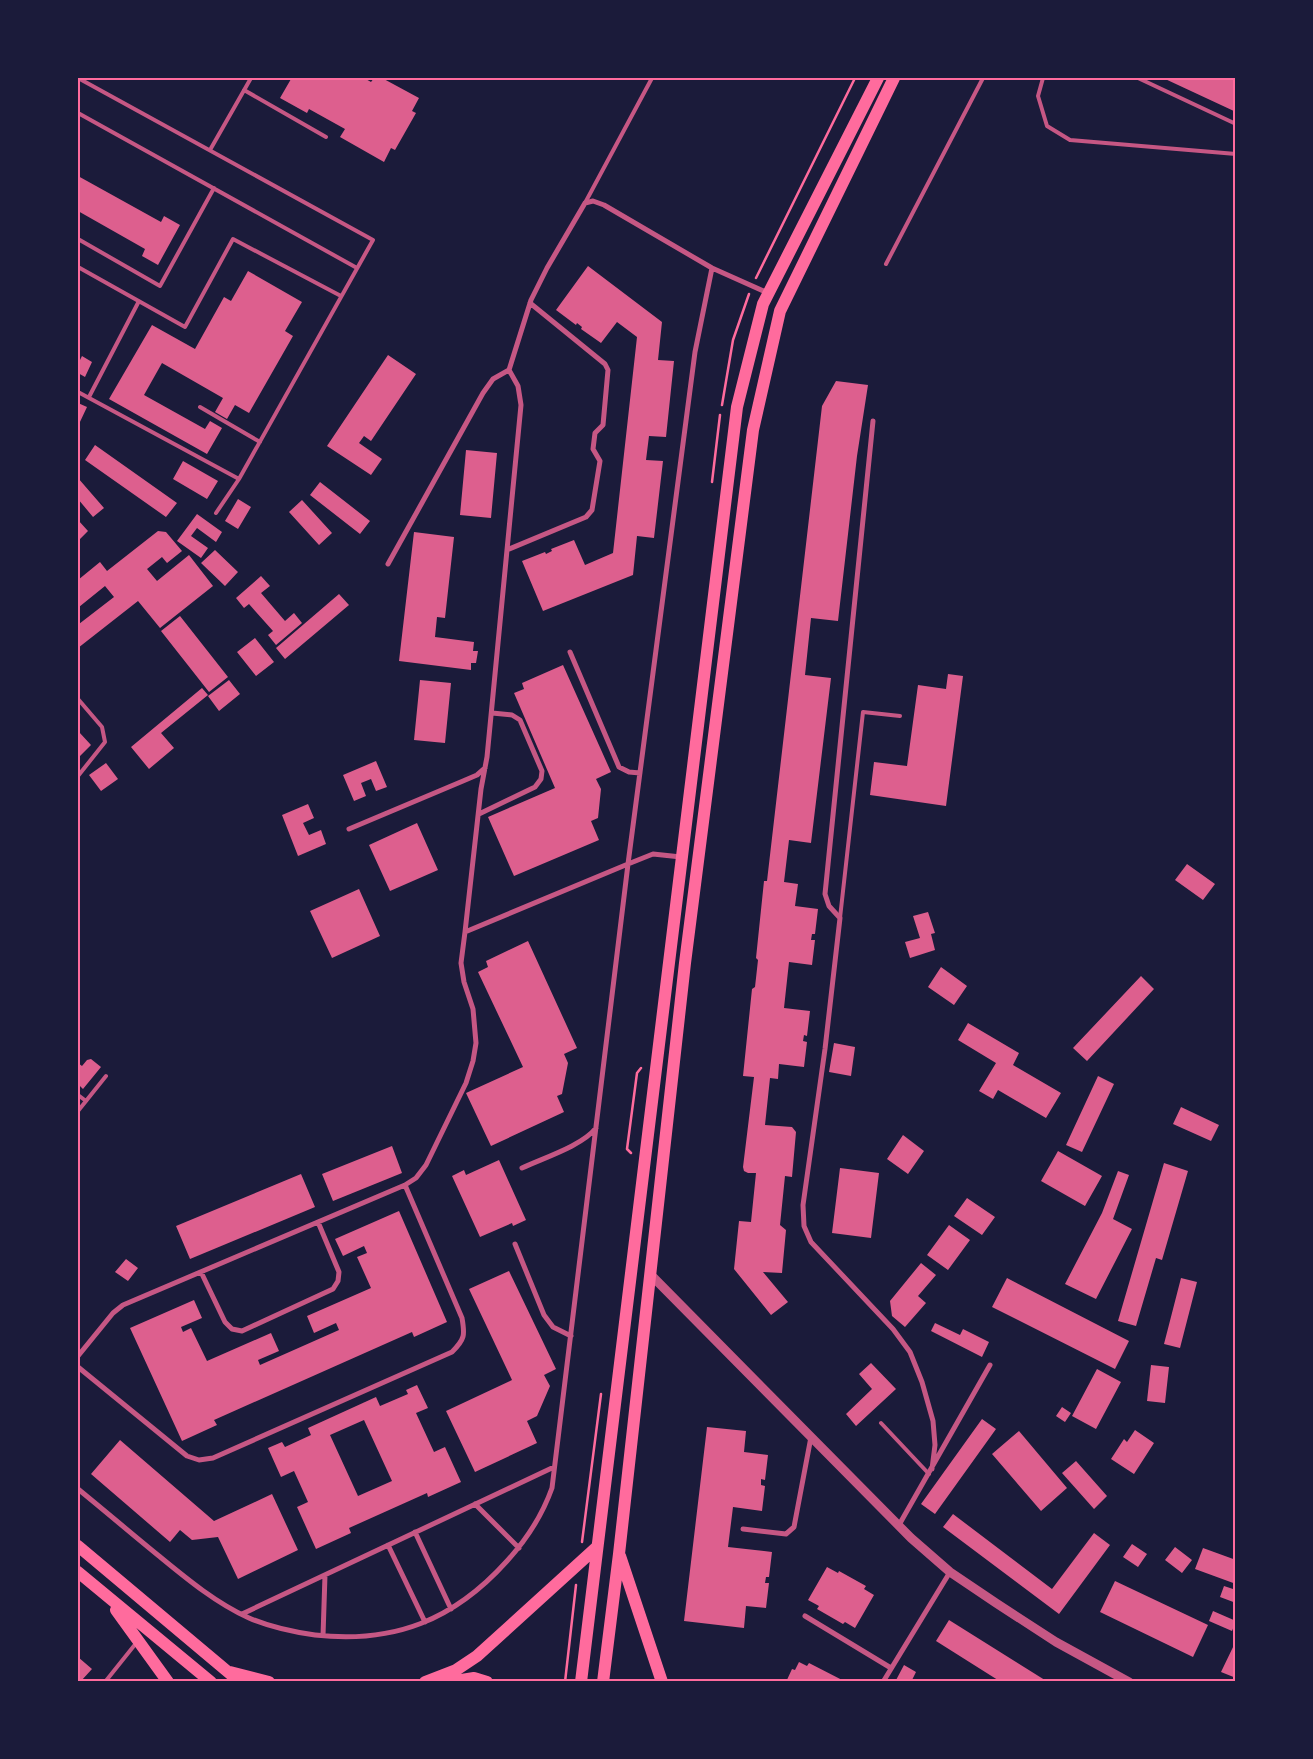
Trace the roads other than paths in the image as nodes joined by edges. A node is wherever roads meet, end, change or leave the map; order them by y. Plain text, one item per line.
1 (78, 78) edge
2 (251, 78) edge
3 (652, 78) edge
4 (878, 78) edge
5 (894, 78) edge
6 (983, 78) edge
7 (1043, 78) edge
8 (1138, 78) edge
9 (244, 90) junction
10 (78, 113) edge
11 (1236, 124) edge
12 (326, 137) dead end
13 (210, 150) junction
14 (1236, 154) edge
15 (214, 188) junction
16 (584, 203) junction
17 (78, 240) edge
18 (886, 264) dead end
19 (78, 267) edge
20 (357, 268) junction
21 (712, 268) junction
22 (768, 293) junction
23 (341, 296) junction
24 (139, 301) junction
25 (530, 303) junction
26 (509, 370) junction
27 (78, 392) edge
28 (89, 397) junction
29 (200, 407) dead end
30 (874, 421) dead end
31 (260, 442) junction
32 (239, 479) junction
33 (216, 513) dead end
34 (507, 550) junction
35 (388, 564) dead end
36 (570, 652) dead end
37 (78, 699) edge
38 (492, 713) junction
39 (900, 716) dead end
40 (485, 768) junction
41 (640, 773) junction
42 (78, 776) edge
43 (479, 814) junction
44 (349, 829) dead end
45 (682, 857) junction
46 (628, 864) junction
47 (840, 918) junction
48 (466, 932) junction
49 (106, 1076) dead end
50 (78, 1095) edge
51 (86, 1101) junction
52 (78, 1111) edge
53 (597, 1126) junction
54 (522, 1168) dead end
55 (405, 1185) junction
56 (318, 1222) junction
57 (515, 1244) dead end
58 (201, 1272) junction
59 (651, 1275) junction
60 (571, 1336) junction
61 (78, 1356) edge
62 (990, 1366) dead end
63 (78, 1367) edge
64 (881, 1423) dead end
65 (811, 1437) junction
66 (554, 1467) junction
67 (931, 1471) junction
68 (78, 1489) edge
69 (475, 1504) junction
70 (899, 1525) junction
71 (743, 1529) dead end
72 (415, 1532) junction
73 (388, 1545) junction
74 (78, 1546) edge
75 (597, 1547) junction
76 (519, 1548) junction
77 (619, 1554) junction
78 (78, 1572) edge
79 (950, 1572) junction
80 (325, 1575) junction
81 (104, 1594) junction
82 (451, 1609) junction
83 (242, 1614) junction
84 (805, 1616) dead end
85 (425, 1622) junction
86 (323, 1636) junction
87 (138, 1640) junction
88 (891, 1668) junction
89 (229, 1672) junction
90 (105, 1682) edge
91 (168, 1682) edge
92 (211, 1682) edge
93 (240, 1682) edge
94 (269, 1682) edge
95 (426, 1682) edge
96 (449, 1682) edge
97 (487, 1682) edge
98 (580, 1682) edge
99 (603, 1682) edge
100 (662, 1682) edge
101 (883, 1682) edge
102 (1128, 1682) edge

1 - 13 lane
2 - 9 lane
3 - 16 lane
4 - 22 main road
5 - 59 main road
6 - 18 lane
7 - 14 lane
8 - 11 lane
9 - 12 lane
9 - 13 lane
10 - 15 lane
13 - 20 lane
15 - 17 lane
15 - 20 lane
16 - 21 street
16 - 25 street
19 - 24 lane
20 - 23 lane
21 - 22 street
21 - 41 street
22 - 45 main road
23 - 24 lane
23 - 31 lane
24 - 28 lane
25 - 26 street
25 - 34 street
26 - 34 street
26 - 35 street
27 - 28 lane
28 - 32 lane
29 - 31 lane
30 - 47 street
31 - 32 lane
32 - 33 lane
34 - 38 street
36 - 41 street
37 - 42 lane
38 - 40 street
38 - 43 street
39 - 47 lane
40 - 43 street
40 - 44 street
41 - 46 street
43 - 48 street
45 - 46 street
45 - 75 main road
46 - 48 street
46 - 53 street
47 - 67 street
48 - 55 street
49 - 51 lane
50 - 51 lane
51 - 52 lane
53 - 54 street
53 - 60 street
55 - 56 street
55 - 63 street
56 - 58 street
56 - 58 street
57 - 60 street
58 - 61 street
59 - 65 street
59 - 77 main road
60 - 66 street
62 - 67 street
64 - 67 lane
65 - 70 street
65 - 71 street
66 - 69 street
66 - 76 street
67 - 70 street
68 - 83 street
69 - 72 street
69 - 76 street
70 - 79 street
72 - 73 street
72 - 82 street
73 - 80 street
73 - 85 street
74 - 89 main road
75 - 95 main road
75 - 98 main road
76 - 82 street
77 - 99 main road
77 - 100 main road
78 - 81 main road
79 - 88 street
79 - 102 street
80 - 83 street
80 - 86 street
81 - 87 main road
81 - 92 main road
82 - 85 street
83 - 86 street
84 - 88 street
85 - 86 street
87 - 90 lane
87 - 91 main road
88 - 101 street
89 - 93 main road
89 - 94 main road
96 - 97 main road

